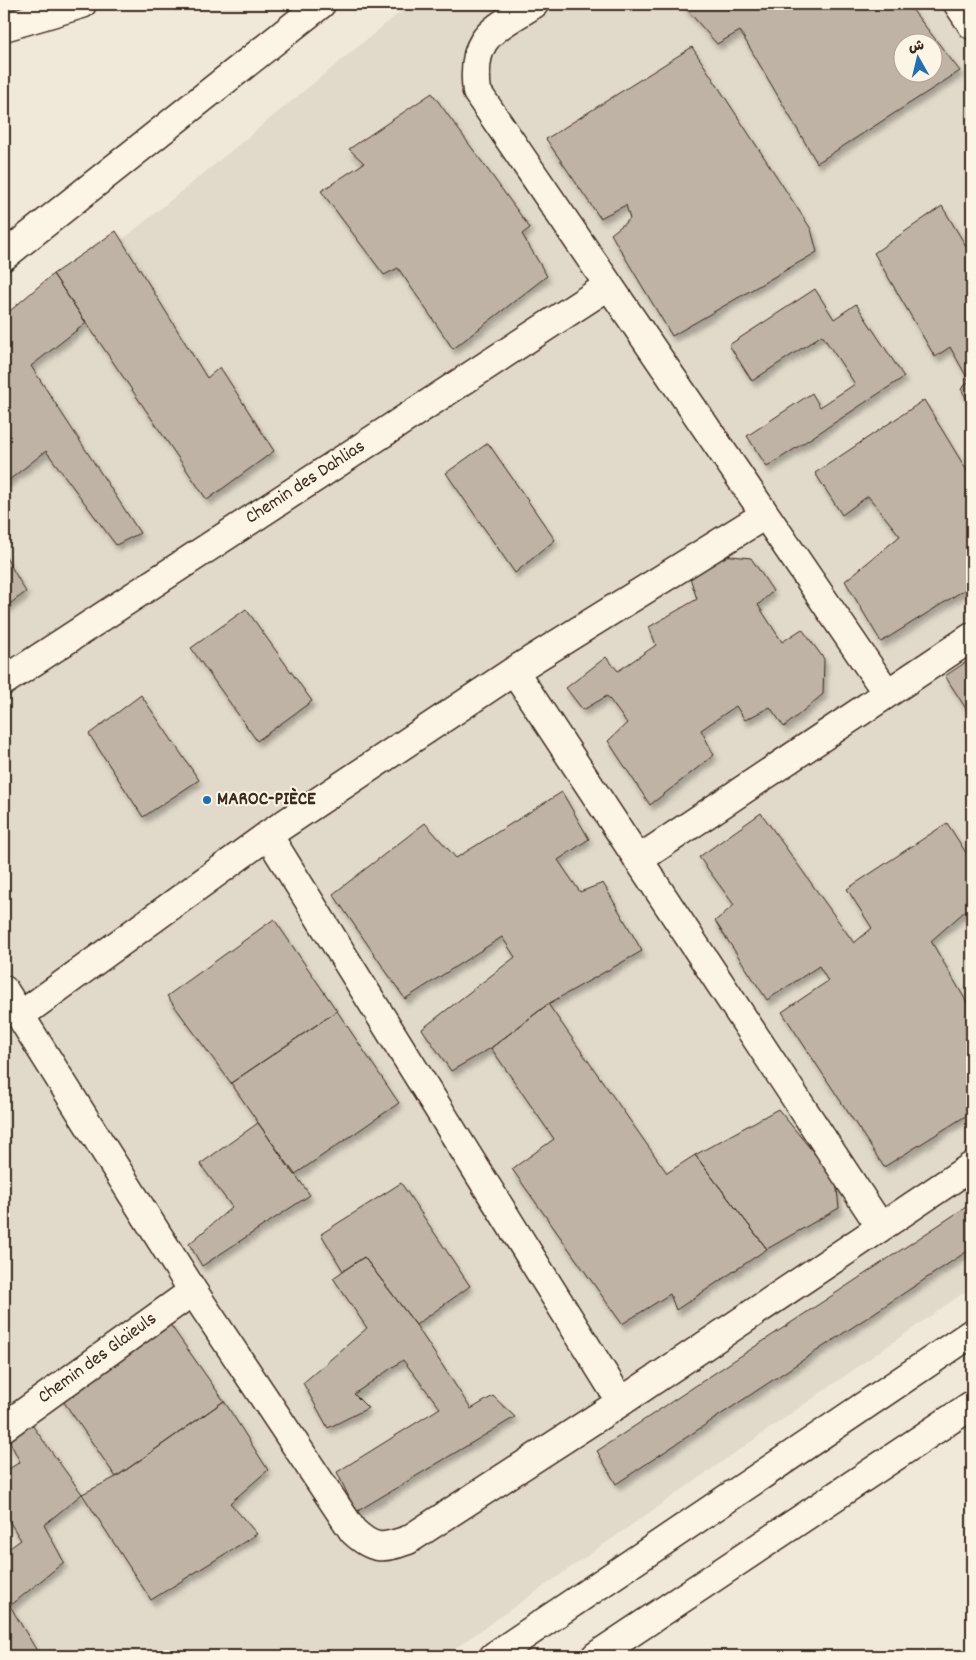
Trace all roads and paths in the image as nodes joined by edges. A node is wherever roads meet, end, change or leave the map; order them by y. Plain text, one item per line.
1 (82, 4) edge
2 (322, 4) edge
3 (534, 4) edge
4 (958, 4) edge
5 (294, 14) edge
6 (972, 25) edge
7 (4, 27) edge
8 (4, 256) edge
9 (608, 286) junction
10 (763, 516) junction
11 (972, 637) edge
12 (514, 671) junction
13 (4, 681) edge
14 (886, 694) junction
15 (268, 835) junction
16 (638, 860) junction
17 (4, 990) edge
18 (21, 1015) junction
19 (972, 1166) edge
20 (880, 1226) junction
21 (193, 1291) junction
22 (972, 1334) edge
23 (621, 1402) junction
24 (972, 1405) edge
25 (4, 1427) edge
26 (494, 1656) edge
27 (596, 1656) edge

1 - 7 main road
2 - 5 main road
3 - 9 main road
4 - 6 main road
5 - 8 main road
9 - 10 main road
9 - 13 main road, Chemin des Dahlias
10 - 12 main road
10 - 14 main road
11 - 14 main road
12 - 15 main road
12 - 16 main road
14 - 16 main road
15 - 18 main road
15 - 23 main road
16 - 20 main road
17 - 18 main road
18 - 21 main road
19 - 20 main road
20 - 23 main road
21 - 23 main road
21 - 25 main road, Chemin des Glaïeuls
22 - 26 main road
24 - 27 main road

